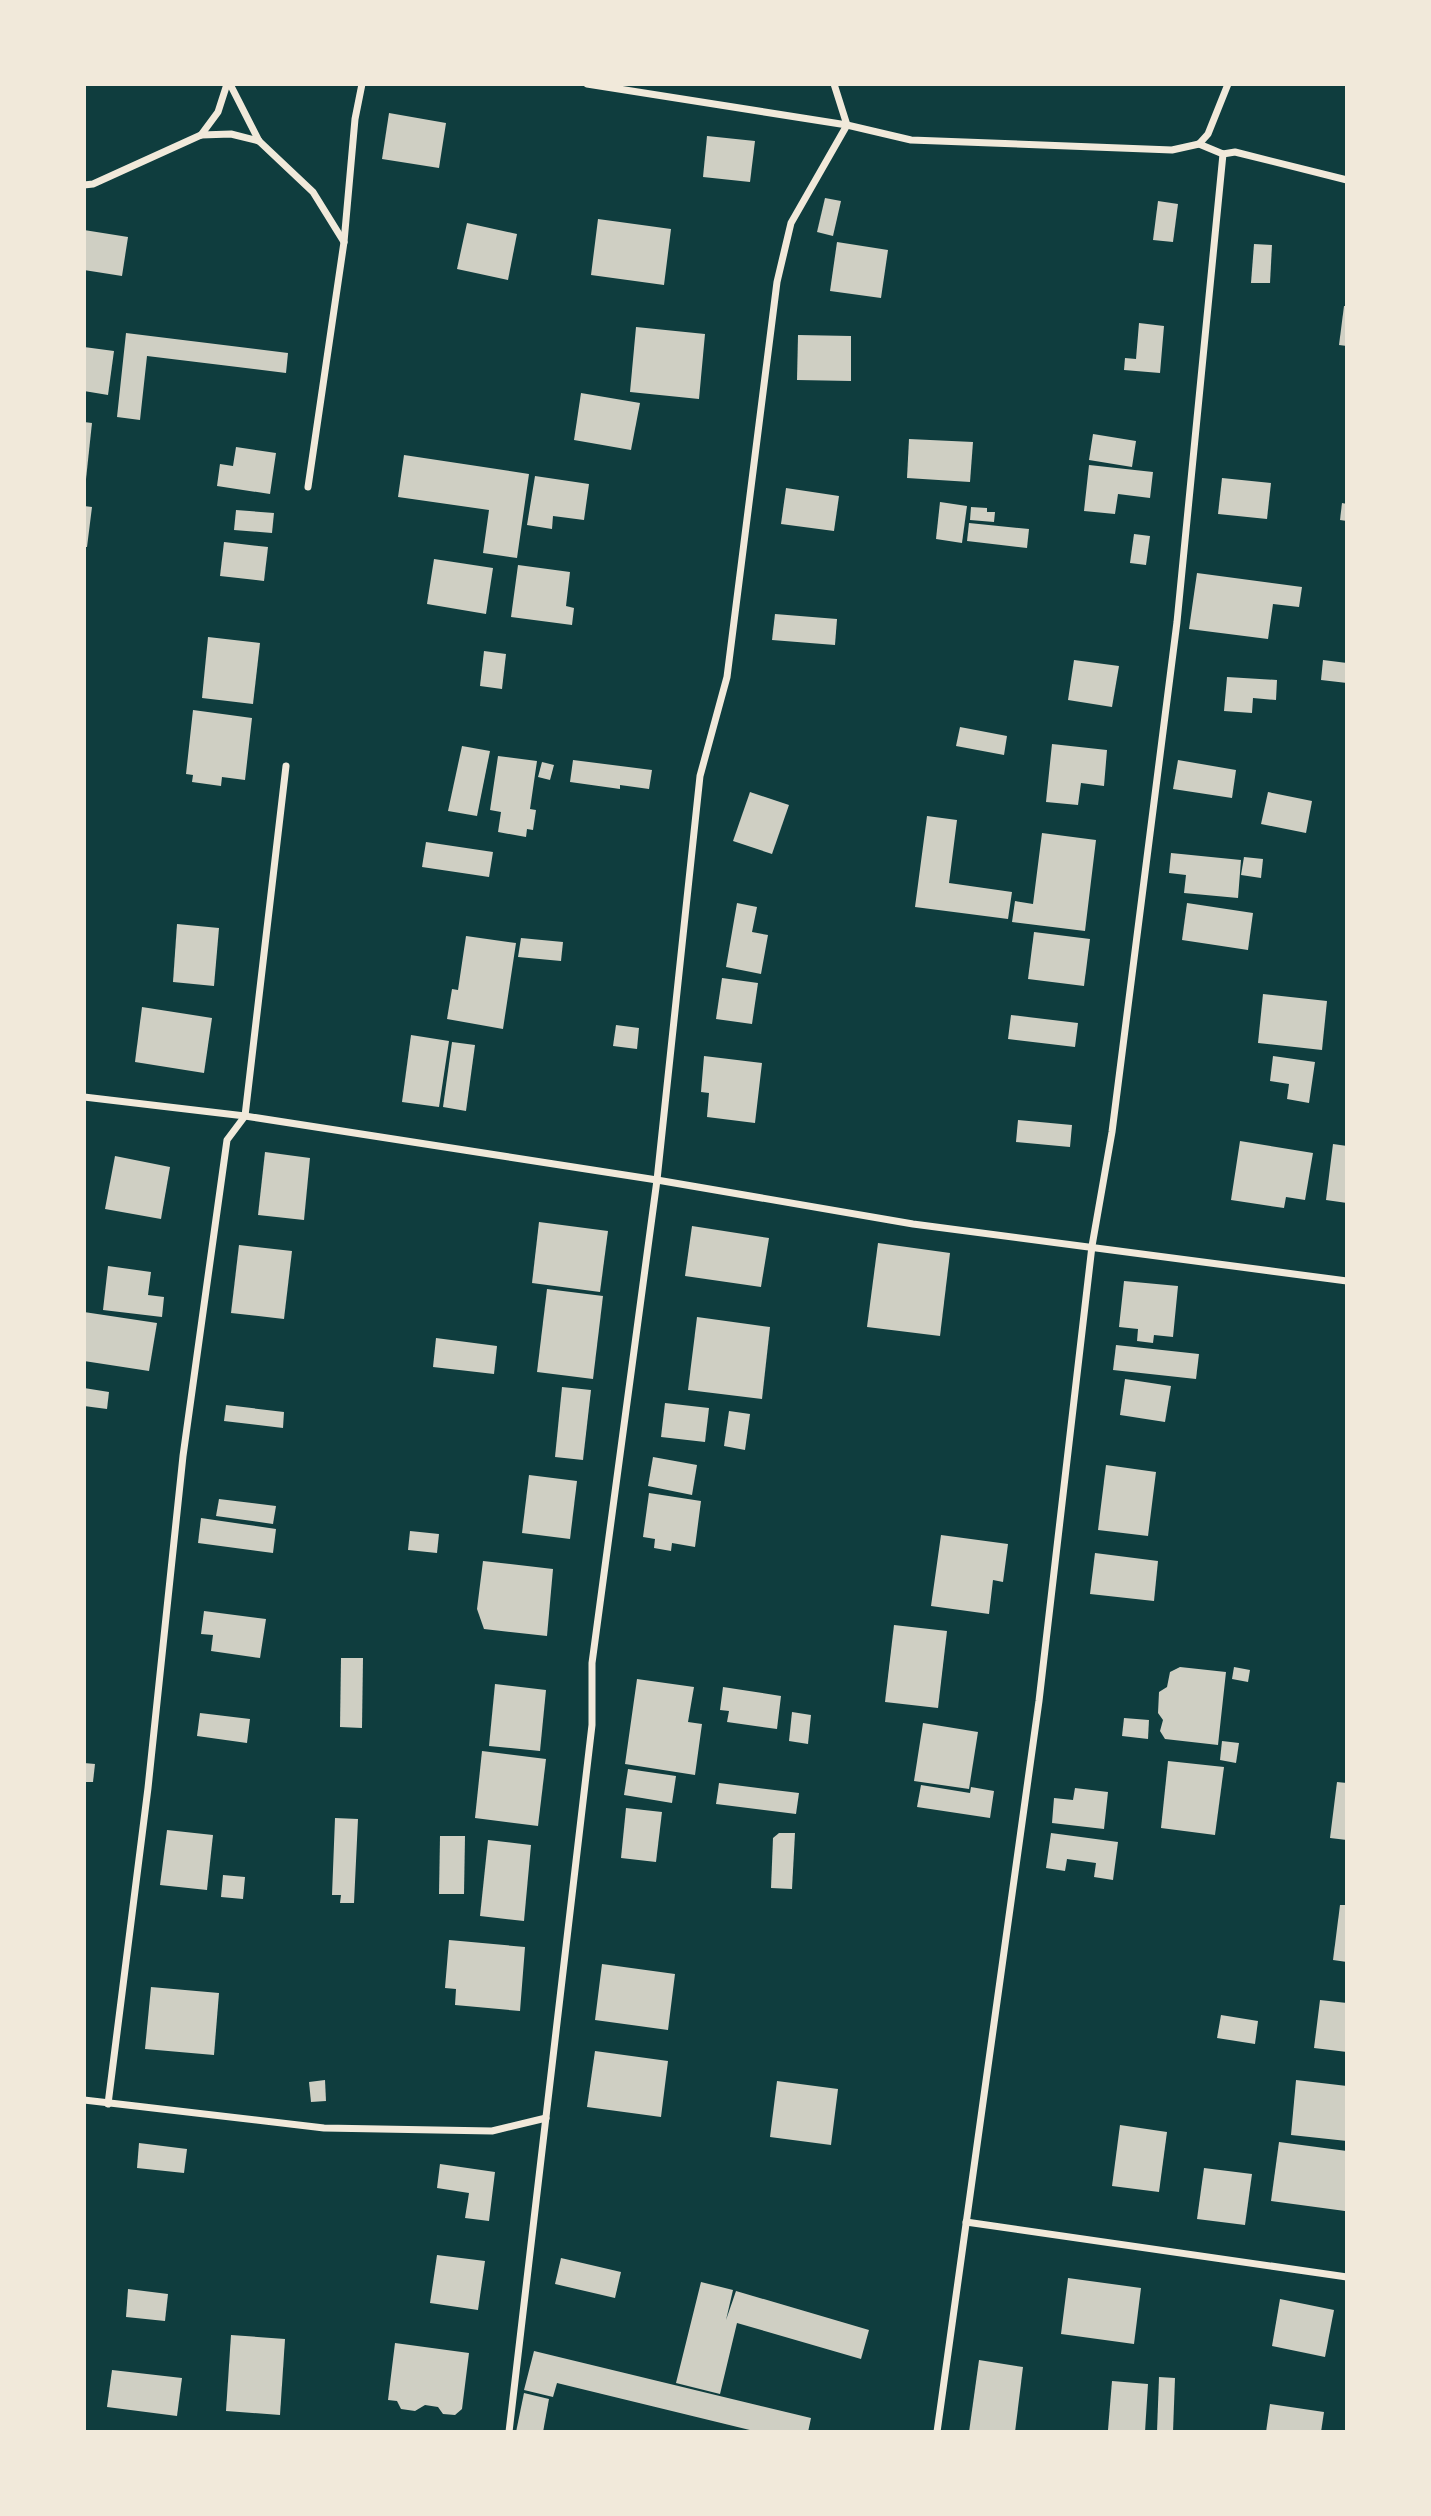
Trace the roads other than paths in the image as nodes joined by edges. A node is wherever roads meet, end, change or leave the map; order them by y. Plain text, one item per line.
1 (229, 84) edge
2 (362, 84) edge
3 (587, 84) edge
4 (834, 84) edge
5 (1228, 84) edge
6 (847, 125) junction
7 (201, 135) junction
8 (259, 141) junction
9 (1199, 144) junction
10 (1223, 154) junction
11 (1347, 180) edge
12 (84, 185) edge
13 (344, 242) junction
14 (308, 487) dead end
15 (286, 766) dead end
16 (84, 1097) edge
17 (244, 1116) junction
18 (657, 1180) junction
19 (1092, 1246) junction
20 (1347, 1281) edge
21 (84, 2100) edge
22 (108, 2104) junction
23 (546, 2118) junction
24 (966, 2222) junction
25 (1347, 2277) edge
26 (509, 2432) edge
27 (937, 2432) edge

1 - 7 street
1 - 8 street
2 - 13 street
3 - 6 street
4 - 6 street
5 - 9 street
6 - 9 street
6 - 18 street
7 - 8 street
7 - 12 street
8 - 13 street
9 - 10 street
10 - 11 street
10 - 19 street
13 - 14 street
15 - 17 street
16 - 17 street
17 - 18 street
17 - 22 street
18 - 19 street
18 - 23 street
19 - 20 street
19 - 24 street
21 - 22 street
22 - 23 street
23 - 26 street
24 - 25 street
24 - 27 street

